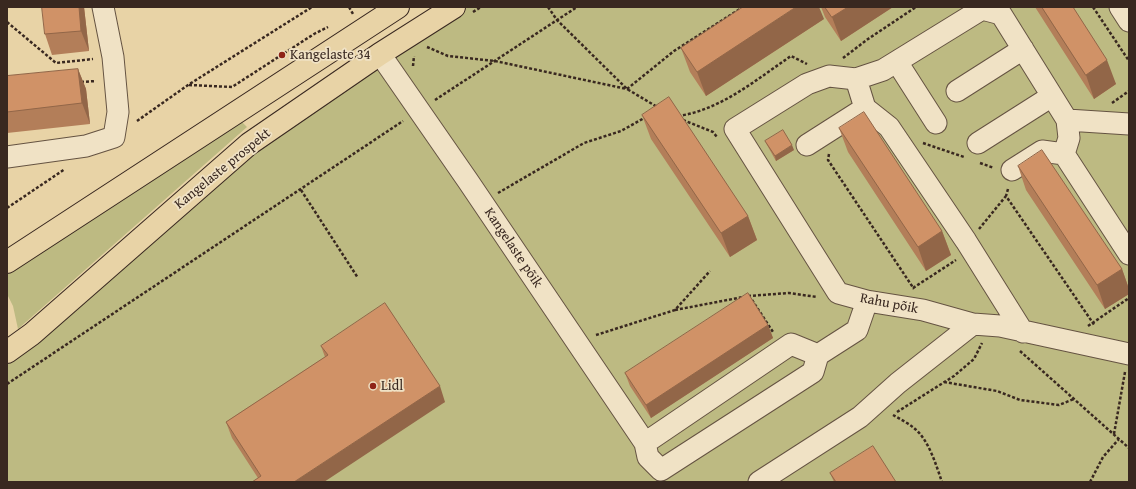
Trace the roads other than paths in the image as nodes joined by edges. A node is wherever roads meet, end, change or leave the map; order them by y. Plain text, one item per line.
1 (103, 7) edge
2 (398, 7) edge
3 (454, 7) edge
4 (1120, 7) edge
5 (1129, 21) edge
6 (1023, 49) junction
7 (380, 54) junction
8 (897, 62) junction
9 (856, 79) junction
10 (956, 92) dead end
11 (1052, 96) junction
12 (865, 108) junction
13 (1067, 120) junction
14 (936, 123) dead end
15 (1129, 124) edge
16 (808, 145) dead end
17 (973, 154) road end
18 (1064, 154) junction
19 (7, 157) edge
20 (1010, 179) road end
21 (1129, 254) edge
22 (7, 262) edge
23 (867, 301) junction
24 (973, 324) junction
25 (1021, 341) junction
26 (7, 352) edge
27 (1128, 354) edge
28 (818, 355) junction
29 (645, 443) junction
30 (759, 482) edge

1 - 19 street
2 - 22 main road
3 - 7 main road, Kangelaste prospekt
4 - 5 street
6 - 8 street
6 - 10 street
6 - 11 street
7 - 26 main road, Kangelaste prospekt
7 - 29 street, Kangelaste põik
8 - 9 street
8 - 14 street
9 - 12 street
9 - 23 street, Rahu põik
11 - 13 street
11 - 17 street
12 - 16 street
12 - 25 street
13 - 15 street
13 - 18 street
18 - 20 street
18 - 21 street
23 - 24 street, Rahu põik
23 - 28 street
24 - 25 street, Rahu põik
24 - 30 street
25 - 27 street, Rahu põik
28 - 29 street
28 - 29 street, Kangelaste põik

